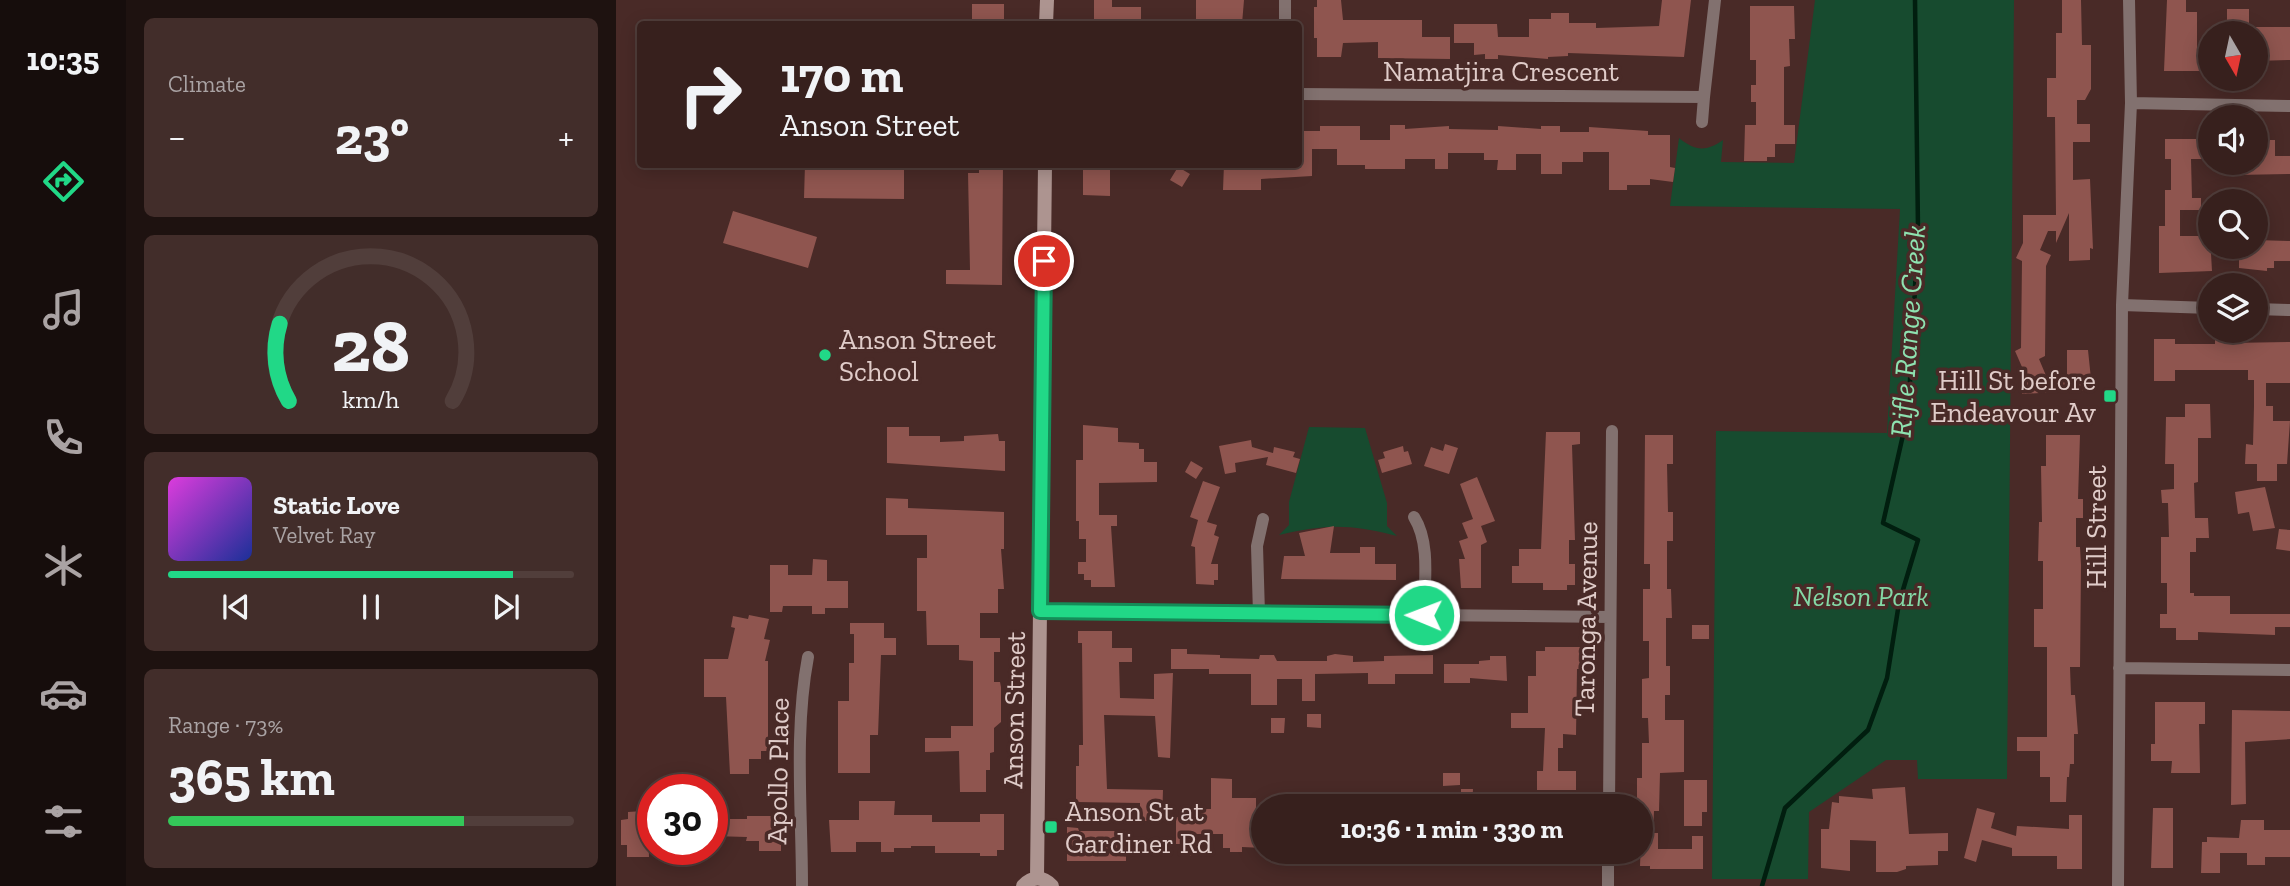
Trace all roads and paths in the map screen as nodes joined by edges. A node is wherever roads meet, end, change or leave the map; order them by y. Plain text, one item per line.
1 (1046, 0) edge
2 (1285, 0) edge
3 (1715, 0) edge
4 (2129, 0) edge
5 (1046, 21) edge
6 (1285, 21) edge
7 (1302, 94) edge
8 (1704, 97) junction
9 (2131, 103) junction
10 (2290, 106) edge
11 (1702, 122) dead end
12 (1045, 168) edge
13 (2122, 306) junction
14 (2198, 308) edge
15 (2268, 309) edge
16 (2290, 310) edge
17 (1612, 431) dead end
18 (1414, 517) dead end
19 (1263, 519) dead end
20 (1040, 611) junction
21 (1259, 614) junction
22 (1424, 615) junction
23 (1610, 617) junction
24 (808, 657) dead end
25 (2119, 668) junction
26 (2290, 670) edge
27 (1609, 794) edge
28 (1608, 864) edge
29 (1037, 878) junction
30 (802, 886) edge
31 (1024, 886) edge
32 (1052, 886) edge
33 (1608, 886) edge
34 (2118, 886) edge

1 - 5 street
2 - 6 street
3 - 8 street
4 - 9 street, Hill Street
7 - 8 street, Namatjira Crescent
8 - 11 street
9 - 10 street
9 - 13 street, Hill Street
12 - 20 street, Anson Street
13 - 14 street
13 - 25 street, Hill Street
15 - 16 street
17 - 23 street, Taronga Avenue
18 - 22 street
19 - 21 street
20 - 21 street
20 - 29 street, Anson Street
21 - 22 street
22 - 23 street
23 - 27 street, Taronga Avenue
24 - 30 street, Apollo Place
25 - 26 street
25 - 34 street, Hill Street
28 - 33 street
29 - 31 street
29 - 32 street

